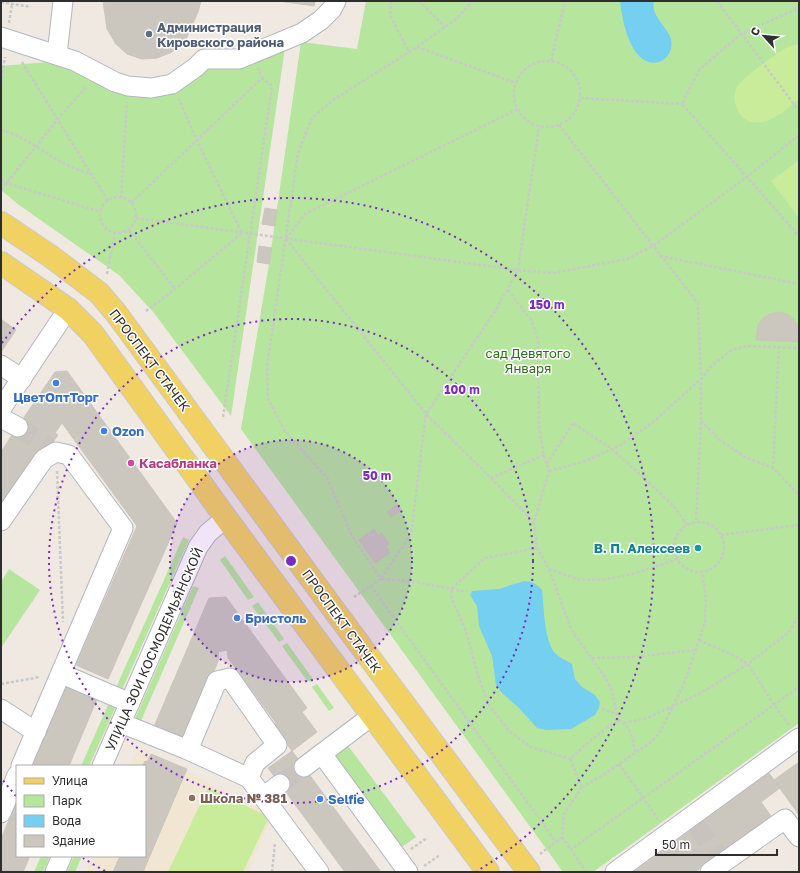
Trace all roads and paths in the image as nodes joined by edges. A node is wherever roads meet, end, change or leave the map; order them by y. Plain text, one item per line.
1 (63, 1) edge
2 (336, 1) edge
3 (391, 1) edge
4 (419, 1) edge
5 (473, 1) edge
6 (565, 1) edge
7 (717, 1) edge
8 (1, 2) edge
9 (30, 7) dead end
10 (798, 8) edge
11 (445, 27) junction
12 (741, 34) junction
13 (4, 38) edge
14 (417, 47) junction
15 (409, 52) junction
16 (251, 54) junction
17 (56, 55) junction
18 (552, 61) junction
19 (98, 74) junction
20 (262, 78) junction
21 (1, 83) edge
22 (172, 84) junction
23 (516, 84) junction
24 (128, 86) junction
25 (581, 98) junction
26 (682, 104) junction
27 (518, 109) junction
28 (799, 111) edge
29 (58, 119) junction
30 (560, 125) junction
31 (538, 126) junction
32 (1, 130) edge
33 (799, 135) edge
34 (197, 141) junction
35 (36, 146) junction
36 (92, 175) junction
37 (747, 177) junction
38 (1, 179) edge
39 (6, 183) junction
40 (1, 190) edge
41 (121, 198) junction
42 (108, 201) junction
43 (131, 203) junction
44 (101, 212) junction
45 (136, 218) junction
46 (1, 223) edge
47 (128, 230) junction
48 (115, 233) junction
49 (242, 233) junction
50 (250, 234) junction
51 (799, 236) edge
52 (285, 239) junction
53 (653, 246) junction
54 (660, 256) junction
55 (1, 263) edge
56 (518, 270) junction
57 (107, 274) dead end
58 (799, 284) edge
59 (175, 289) junction
60 (508, 290) junction
61 (68, 309) junction
62 (146, 311) dead end
63 (778, 346) junction
64 (799, 348) edge
65 (1, 365) edge
66 (701, 378) junction
67 (22, 379) junction
68 (1, 409) edge
69 (426, 414) junction
70 (223, 417) dead end
71 (1, 418) edge
72 (701, 420) junction
73 (18, 427) tunnel mouth
74 (612, 449) junction
75 (53, 450) junction
76 (544, 455) junction
77 (547, 464) junction
78 (773, 468) junction
79 (550, 471) junction
80 (491, 478) junction
81 (799, 495) edge
82 (226, 518) junction
83 (1, 521) edge
84 (534, 522) junction
85 (696, 522) junction
86 (686, 525) junction
87 (799, 525) edge
88 (721, 535) junction
89 (537, 548) junction
90 (677, 559) junction
91 (549, 569) junction
92 (702, 572) junction
93 (381, 579) junction
94 (371, 586) junction
95 (452, 588) junction
96 (467, 592) dead end
97 (354, 597) dead end
98 (799, 616) edge
99 (63, 626) dead end
100 (699, 640) junction
101 (696, 650) junction
102 (591, 658) junction
103 (748, 664) junction
104 (62, 674) junction
105 (1, 684) edge
106 (799, 687) edge
107 (130, 703) junction
108 (674, 705) junction
109 (774, 705) junction
110 (1, 709) edge
111 (602, 709) dead end
112 (617, 714) junction
113 (373, 715) junction
114 (618, 720) junction
115 (121, 723) junction
116 (624, 723) junction
117 (36, 732) junction
118 (799, 738) edge
119 (188, 750) junction
120 (635, 752) junction
121 (322, 754) junction
122 (570, 759) junction
123 (619, 764) junction
124 (21, 765) edge
125 (102, 765) edge
126 (304, 767) tunnel mouth
127 (16, 777) edge
128 (249, 778) junction
129 (280, 784) tunnel mouth
130 (582, 787) junction
131 (263, 797) junction
132 (643, 798) junction
133 (1, 813) edge
134 (278, 818) junction
135 (660, 824) dead end
136 (562, 837) junction
137 (799, 838) edge
138 (556, 842) junction
139 (570, 850) junction
140 (540, 854) dead end
141 (440, 855) dead end
142 (62, 857) edge
143 (718, 863) edge
144 (415, 870) edge
145 (55, 872) edge
146 (272, 872) edge
147 (319, 872) edge
148 (488, 872) edge
149 (529, 872) edge
150 (586, 872) edge
151 (615, 872) edge

1 - 17 street
2 - 16 street
3 - 15 path
4 - 11 path
5 - 11 path
6 - 18 path
7 - 12 path
8 - 9 path
10 - 12 path
11 - 14 path
12 - 26 path
12 - 28 path
13 - 17 street
13 - 21 path
13 - 29 path
14 - 15 path
14 - 23 path
15 - 52 path
16 - 20 path
16 - 22 street
17 - 19 street
18 - 23 path
18 - 25 path
19 - 24 street
19 - 29 path
20 - 34 path
20 - 50 path
22 - 24 street
22 - 34 path
23 - 27 path
24 - 41 path
25 - 26 path
25 - 30 path
26 - 37 path
27 - 31 path
27 - 52 path
29 - 35 path
29 - 36 path
30 - 31 path
30 - 53 path
31 - 56 path
32 - 35 path
33 - 37 path
34 - 43 path
34 - 49 path
35 - 36 path
35 - 39 path
36 - 42 path
37 - 51 path
37 - 53 path
38 - 39 path
39 - 40 path
39 - 44 path
41 - 42 path
41 - 43 path
42 - 44 path
43 - 45 path
44 - 48 path
45 - 47 path
45 - 49 path
46 - 149 main road, ПРОСПЕКТ СТАЧЕК
47 - 48 path
47 - 59 path
48 - 57 path
49 - 50 path
49 - 59 path
50 - 52 path
50 - 70 path
52 - 56 path
52 - 69 path
52 - 93 path
53 - 54 path
53 - 56 path
54 - 58 path
54 - 66 path
55 - 61 main road
56 - 60 path
59 - 62 path
60 - 69 path
60 - 76 path
61 - 67 street
61 - 82 main road
63 - 64 path
63 - 66 path
63 - 78 path
65 - 67 street
66 - 72 path
66 - 74 path
67 - 68 street
69 - 80 path
69 - 93 path
71 - 73 street
72 - 78 path
72 - 85 path
74 - 77 path
74 - 79 path
74 - 86 path
75 - 83 street
75 - 99 path
75 - 104 street
76 - 77 path
76 - 80 path
77 - 79 path
78 - 81 path
79 - 84 path
80 - 84 path
82 - 107 street, УЛИЦА ЗОИ КОСМОДЕМЬЯНСКОЙ
82 - 113 main road
84 - 89 path
85 - 86 path
85 - 88 path
86 - 90 path
87 - 88 path
88 - 92 path
89 - 91 path
89 - 95 path
90 - 91 path
90 - 92 path
91 - 102 path
92 - 100 path
93 - 94 path
93 - 95 path
94 - 97 path
94 - 138 path
95 - 96 path
95 - 122 path
98 - 103 path
100 - 101 path
100 - 103 path
101 - 102 path
101 - 108 path
102 - 112 path
103 - 108 path
103 - 109 path
104 - 105 path
104 - 107 street
104 - 117 street
106 - 109 path
107 - 115 street, УЛИЦА ЗОИ КОСМОДЕМЬЯНСКОЙ
108 - 116 path
108 - 120 path
109 - 118 path
109 - 132 path
110 - 117 street
111 - 112 path
112 - 114 path
113 - 121 street
113 - 148 main road
114 - 116 path
114 - 122 path
115 - 119 street
115 - 125 street, УЛИЦА ЗОИ КОСМОДЕМЬЯНСКОЙ
116 - 120 path
117 - 124 street
118 - 151 street
119 - 128 street
119 - 128 street
120 - 123 path
121 - 126 street
121 - 144 street
122 - 130 path
123 - 130 path
123 - 132 path
127 - 133 street
128 - 131 street
129 - 131 street
130 - 136 path
131 - 134 street
132 - 135 path
132 - 139 path
134 - 146 path
134 - 147 street
136 - 138 path
136 - 139 path
137 - 143 street
138 - 140 path
139 - 150 path
141 - 144 path
142 - 145 street

